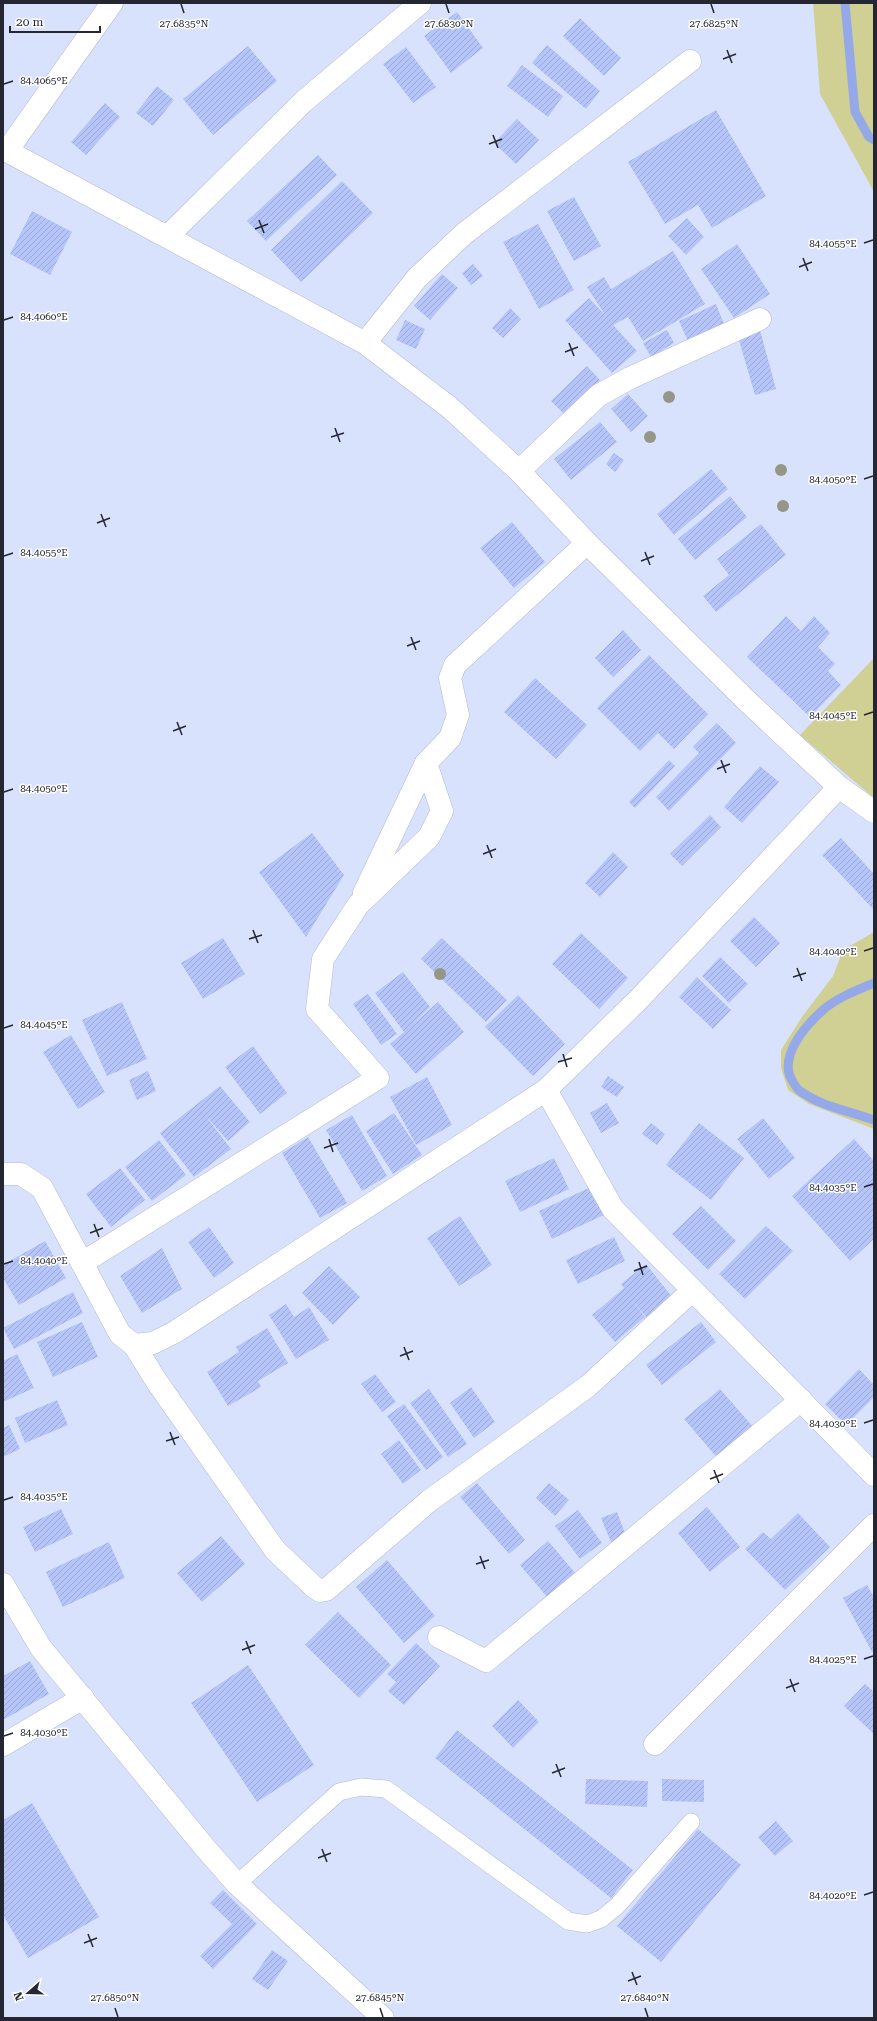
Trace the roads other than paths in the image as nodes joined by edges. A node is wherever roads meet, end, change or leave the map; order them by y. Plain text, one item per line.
1 (112, 3) edge
2 (420, 3) edge
3 (690, 61) dead end
4 (5, 150) edge
5 (168, 236) junction
6 (760, 319) dead end
7 (365, 343) junction
8 (519, 471) junction
9 (587, 543) junction
10 (426, 763) junction
11 (839, 787) junction
12 (874, 812) edge
13 (358, 904) junction
14 (546, 1090) junction
15 (3, 1174) edge
16 (82, 1263) junction
17 (692, 1291) junction
18 (134, 1345) junction
19 (801, 1400) junction
20 (874, 1475) edge
21 (874, 1525) edge
22 (3, 1584) edge
23 (439, 1637) dead end
24 (83, 1698) junction
25 (655, 1744) dead end
26 (3, 1745) edge
27 (691, 1822) dead end
28 (237, 1884) junction
29 (382, 2018) edge

1 - 4 street
2 - 5 street
3 - 7 street
4 - 5 street
5 - 7 street
6 - 8 street
7 - 8 street
8 - 9 street
9 - 10 street
9 - 11 street
10 - 13 street
10 - 13 street
11 - 12 street
11 - 14 street
13 - 16 street
14 - 17 street
14 - 18 street
15 - 16 street
16 - 18 street
17 - 18 street
17 - 19 street
19 - 20 street
19 - 23 street
21 - 25 street
22 - 24 street
24 - 26 street
24 - 28 street
27 - 28 lane
28 - 29 street

